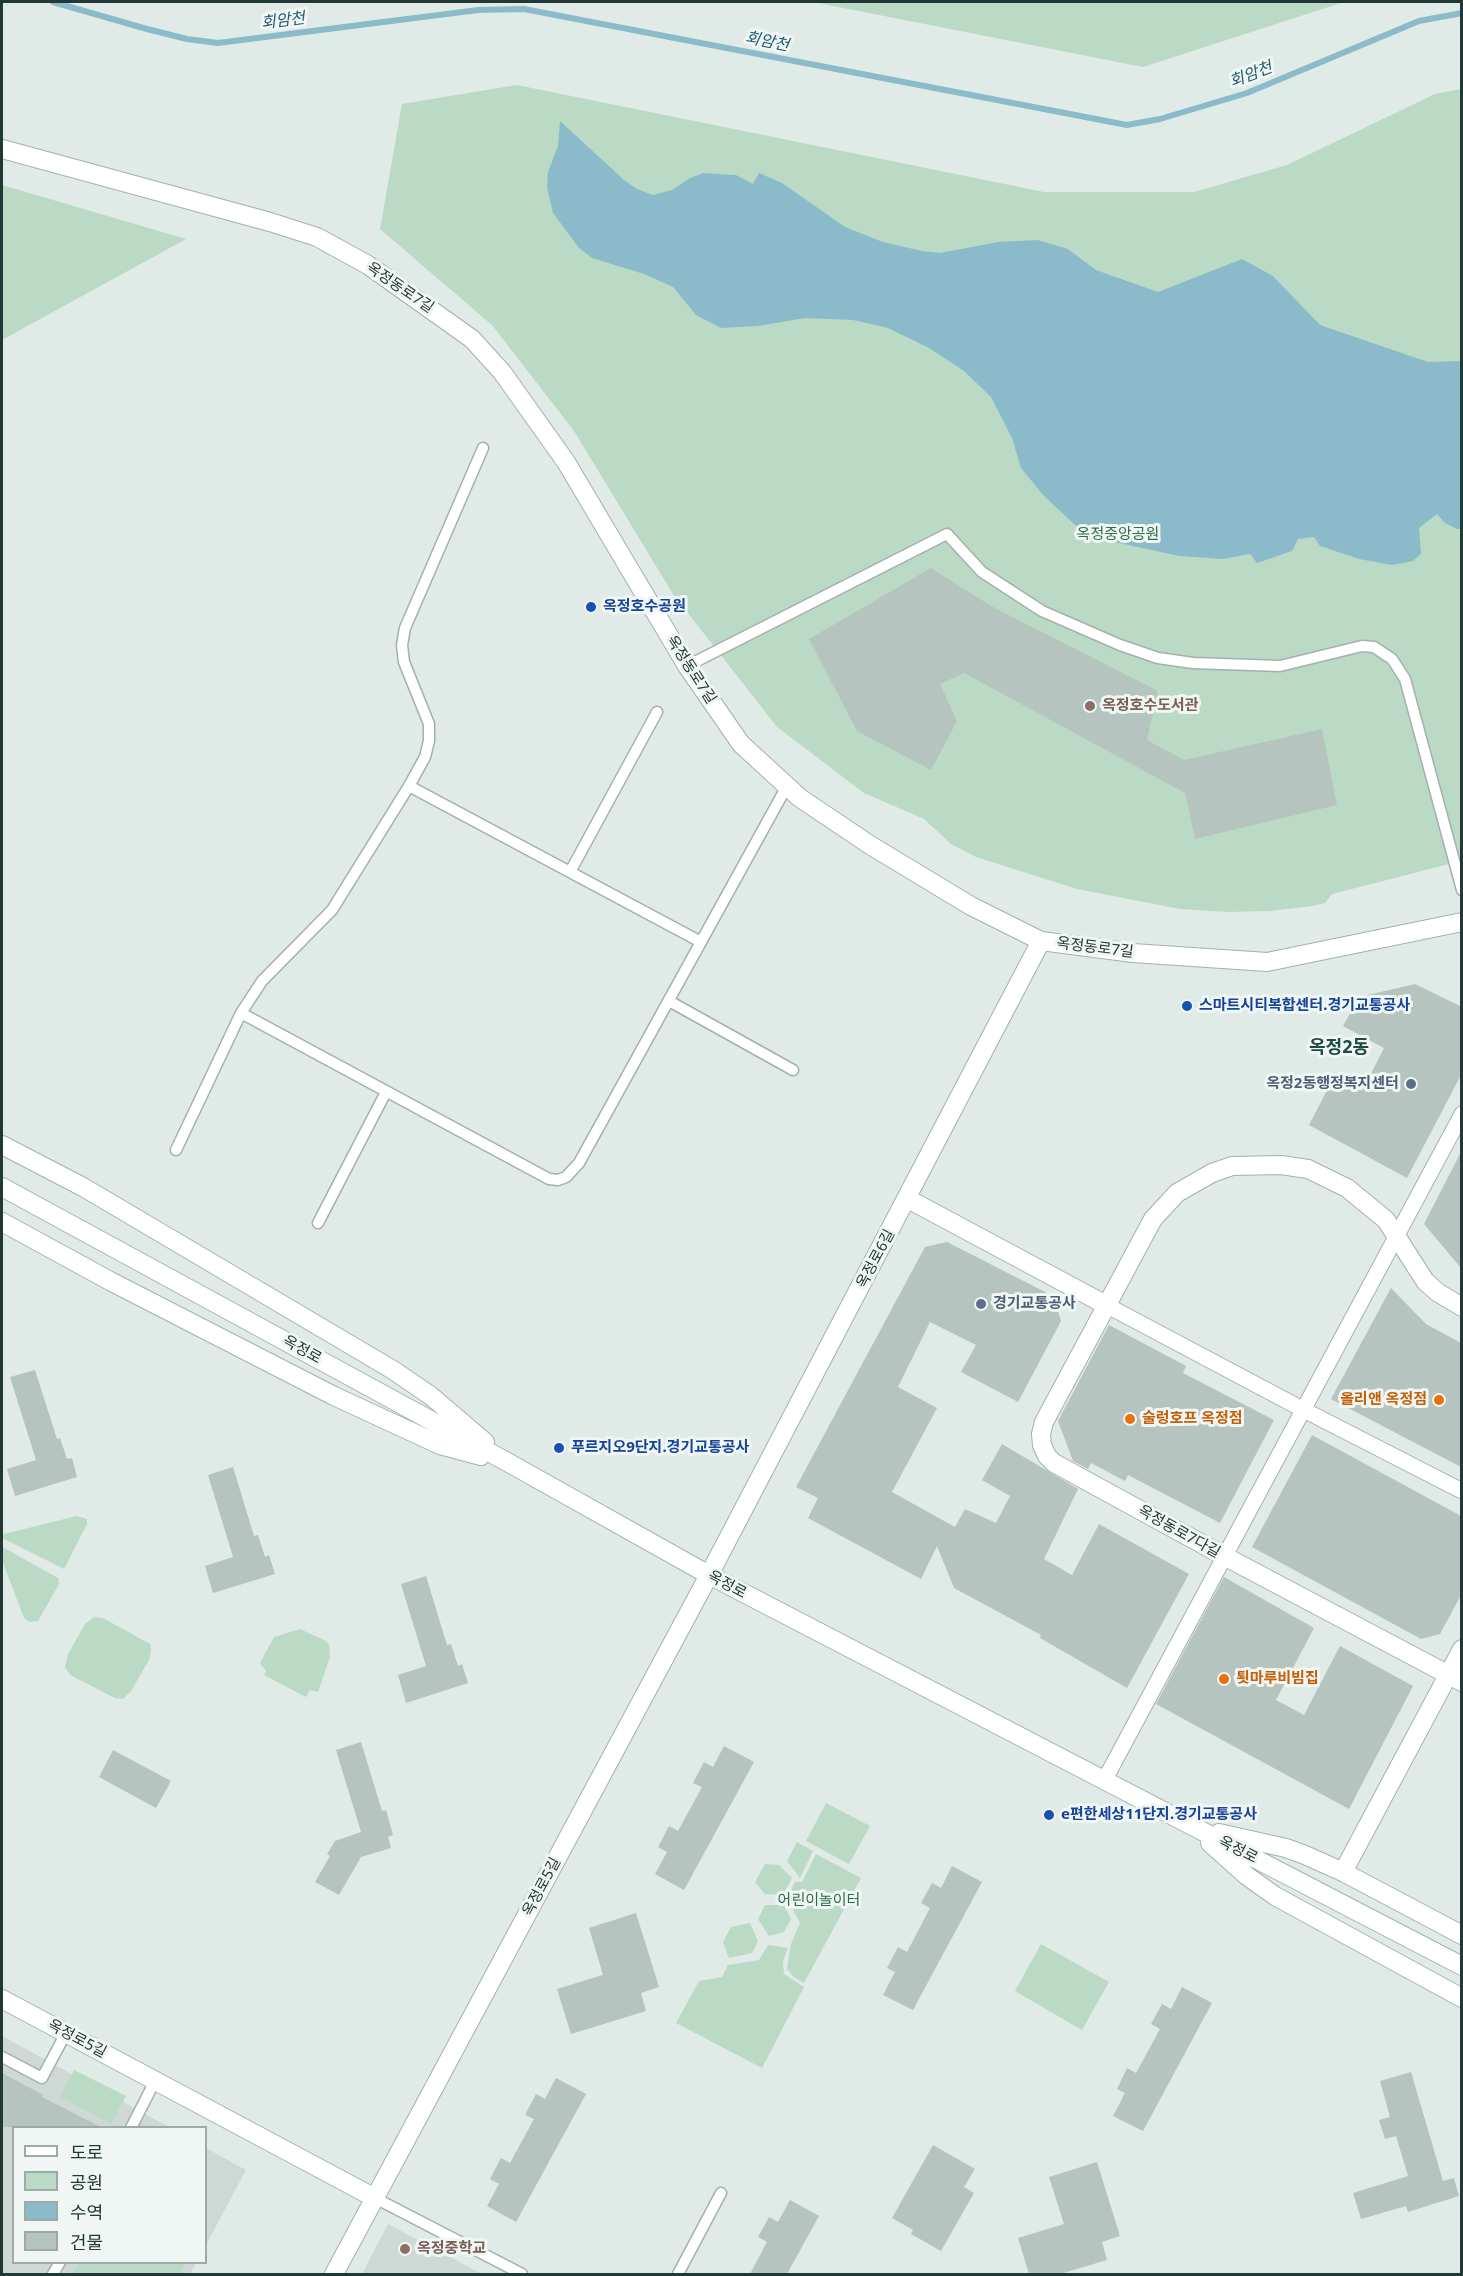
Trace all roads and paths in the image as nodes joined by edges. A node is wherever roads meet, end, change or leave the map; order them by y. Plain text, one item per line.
1 (2, 149) edge
2 (483, 448) dead end
3 (687, 666) junction
4 (657, 712) dead end
5 (409, 786) junction
6 (787, 786) junction
7 (570, 872) junction
8 (1461, 890) edge
9 (1461, 922) edge
10 (1041, 941) junction
11 (701, 942) junction
12 (669, 1001) junction
13 (241, 1013) junction
14 (793, 1070) dead end
15 (386, 1092) junction
16 (1461, 1114) edge
17 (2, 1145) edge
18 (176, 1150) dead end
19 (2, 1187) edge
20 (908, 1199) junction
21 (2, 1222) edge
22 (318, 1223) dead end
23 (1397, 1237) junction
24 (1106, 1305) junction
25 (1461, 1307) edge
26 (1302, 1410) junction
27 (509, 1463) junction
28 (1461, 1491) edge
29 (1224, 1556) junction
30 (709, 1575) junction
31 (1461, 1649) edge
32 (1455, 1678) edge
33 (1104, 1781) junction
34 (1191, 1826) junction
35 (1343, 1872) junction
36 (1461, 1935) edge
37 (1461, 1966) edge
38 (1461, 1998) edge
39 (2, 1999) edge
40 (66, 2033) junction
41 (2, 2057) edge
42 (155, 2081) junction
43 (131, 2126) edge
44 (721, 2193) dead end
45 (375, 2198) junction
46 (334, 2274) edge
47 (522, 2274) edge
48 (678, 2274) edge

1 - 3 street, 옥정동로7길
2 - 5 lane
3 - 6 street, 옥정동로7길
3 - 8 lane
4 - 7 lane
5 - 7 lane
5 - 13 lane
6 - 10 street, 옥정동로7길
6 - 11 lane
7 - 11 lane
9 - 10 street, 옥정동로7길
10 - 20 street, 옥정로6길
11 - 12 lane
12 - 14 lane
12 - 15 lane
13 - 15 lane
13 - 18 lane
15 - 22 lane
16 - 23 street
17 - 27 street
19 - 27 street, 옥정로
20 - 24 street
20 - 30 street, 옥정로6길
21 - 27 street
23 - 24 street
23 - 25 street
23 - 26 street
24 - 26 street
24 - 29 street, 옥정동로7다길
26 - 28 street
26 - 29 street
27 - 30 street, 옥정로
29 - 32 street, 옥정동로7다길
29 - 33 street
30 - 33 street, 옥정로
30 - 45 street, 옥정로5길
31 - 32 street
32 - 35 street
33 - 34 street, 옥정로
34 - 35 street
34 - 37 street, 옥정로
34 - 38 street
35 - 36 street
39 - 40 street, 옥정로5길
40 - 41 lane
40 - 42 street, 옥정로5길
42 - 43 lane
42 - 45 street, 옥정로5길
44 - 48 lane
45 - 46 street, 옥정로5길
45 - 47 lane

